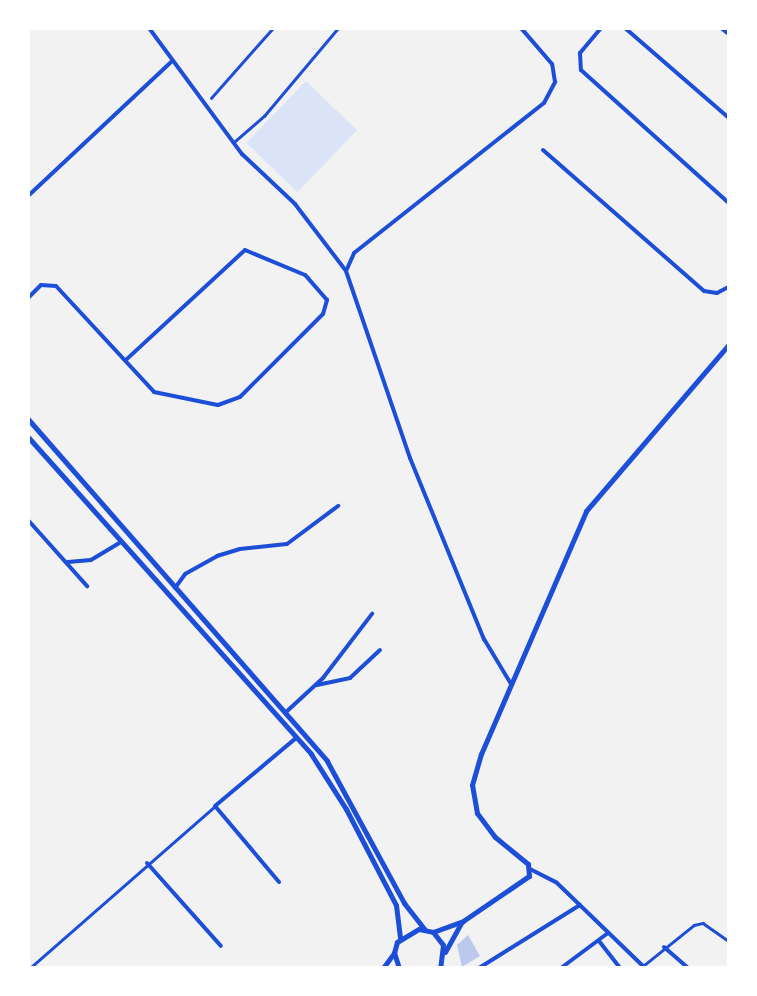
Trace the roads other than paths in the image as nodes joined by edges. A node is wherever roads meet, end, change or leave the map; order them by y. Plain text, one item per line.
1 (149, 28) edge
2 (338, 28) edge
3 (521, 28) edge
4 (601, 28) edge
5 (626, 28) edge
6 (721, 28) edge
7 (730, 35) edge
8 (171, 62) junction
9 (730, 119) edge
10 (233, 143) junction
11 (543, 150) dead end
12 (28, 196) edge
13 (730, 204) edge
14 (346, 271) junction
15 (730, 286) edge
16 (28, 298) edge
17 (730, 343) edge
18 (126, 360) junction
19 (28, 419) edge
20 (28, 438) edge
21 (76, 493) junction
22 (338, 506) dead end
23 (110, 513) junction
24 (28, 520) edge
25 (119, 543) junction
26 (68, 562) junction
27 (168, 580) junction
28 (87, 586) dead end
29 (175, 588) junction
30 (163, 593) junction
31 (372, 614) dead end
32 (380, 650) dead end
33 (511, 684) junction
34 (316, 685) junction
35 (286, 713) junction
36 (296, 738) junction
37 (215, 806) junction
38 (148, 863) junction
39 (530, 869) junction
40 (279, 882) dead end
41 (580, 905) junction
42 (463, 921) junction
43 (424, 929) junction
44 (433, 932) junction
45 (608, 933) junction
46 (400, 938) junction
47 (598, 940) junction
48 (730, 942) edge
49 (221, 946) dead end
50 (664, 947) junction
51 (394, 952) junction
52 (444, 956) junction
53 (30, 968) edge
54 (383, 968) edge
55 (399, 968) edge
56 (442, 968) edge
57 (479, 968) edge
58 (561, 968) edge
59 (620, 968) edge
60 (644, 968) edge
61 (688, 968) edge

1 - 8 street
2 - 10 lane
3 - 14 street
4 - 13 street
5 - 9 street
6 - 7 street
8 - 10 street
8 - 12 street
10 - 14 street
11 - 15 street
14 - 33 street
16 - 18 street
17 - 33 street
18 - 18 street
19 - 23 street
20 - 21 street
21 - 23 street
21 - 25 street
22 - 29 street
23 - 27 street
24 - 26 street
25 - 26 street
25 - 30 street
26 - 28 street
27 - 29 street
27 - 30 street
29 - 35 street
30 - 36 street
31 - 34 street
32 - 34 street
33 - 39 street
34 - 35 street
35 - 43 street
36 - 37 street
36 - 46 street
37 - 38 lane
37 - 40 street
38 - 49 street
38 - 53 lane
39 - 41 street
39 - 42 street
41 - 45 street
41 - 57 street
42 - 44 street
42 - 52 street
43 - 44 street
43 - 46 street
44 - 52 street
45 - 47 street
45 - 60 street
46 - 51 street
47 - 58 street
47 - 59 street
48 - 50 lane
50 - 60 lane
50 - 61 street
51 - 54 street
51 - 55 street
52 - 56 street

